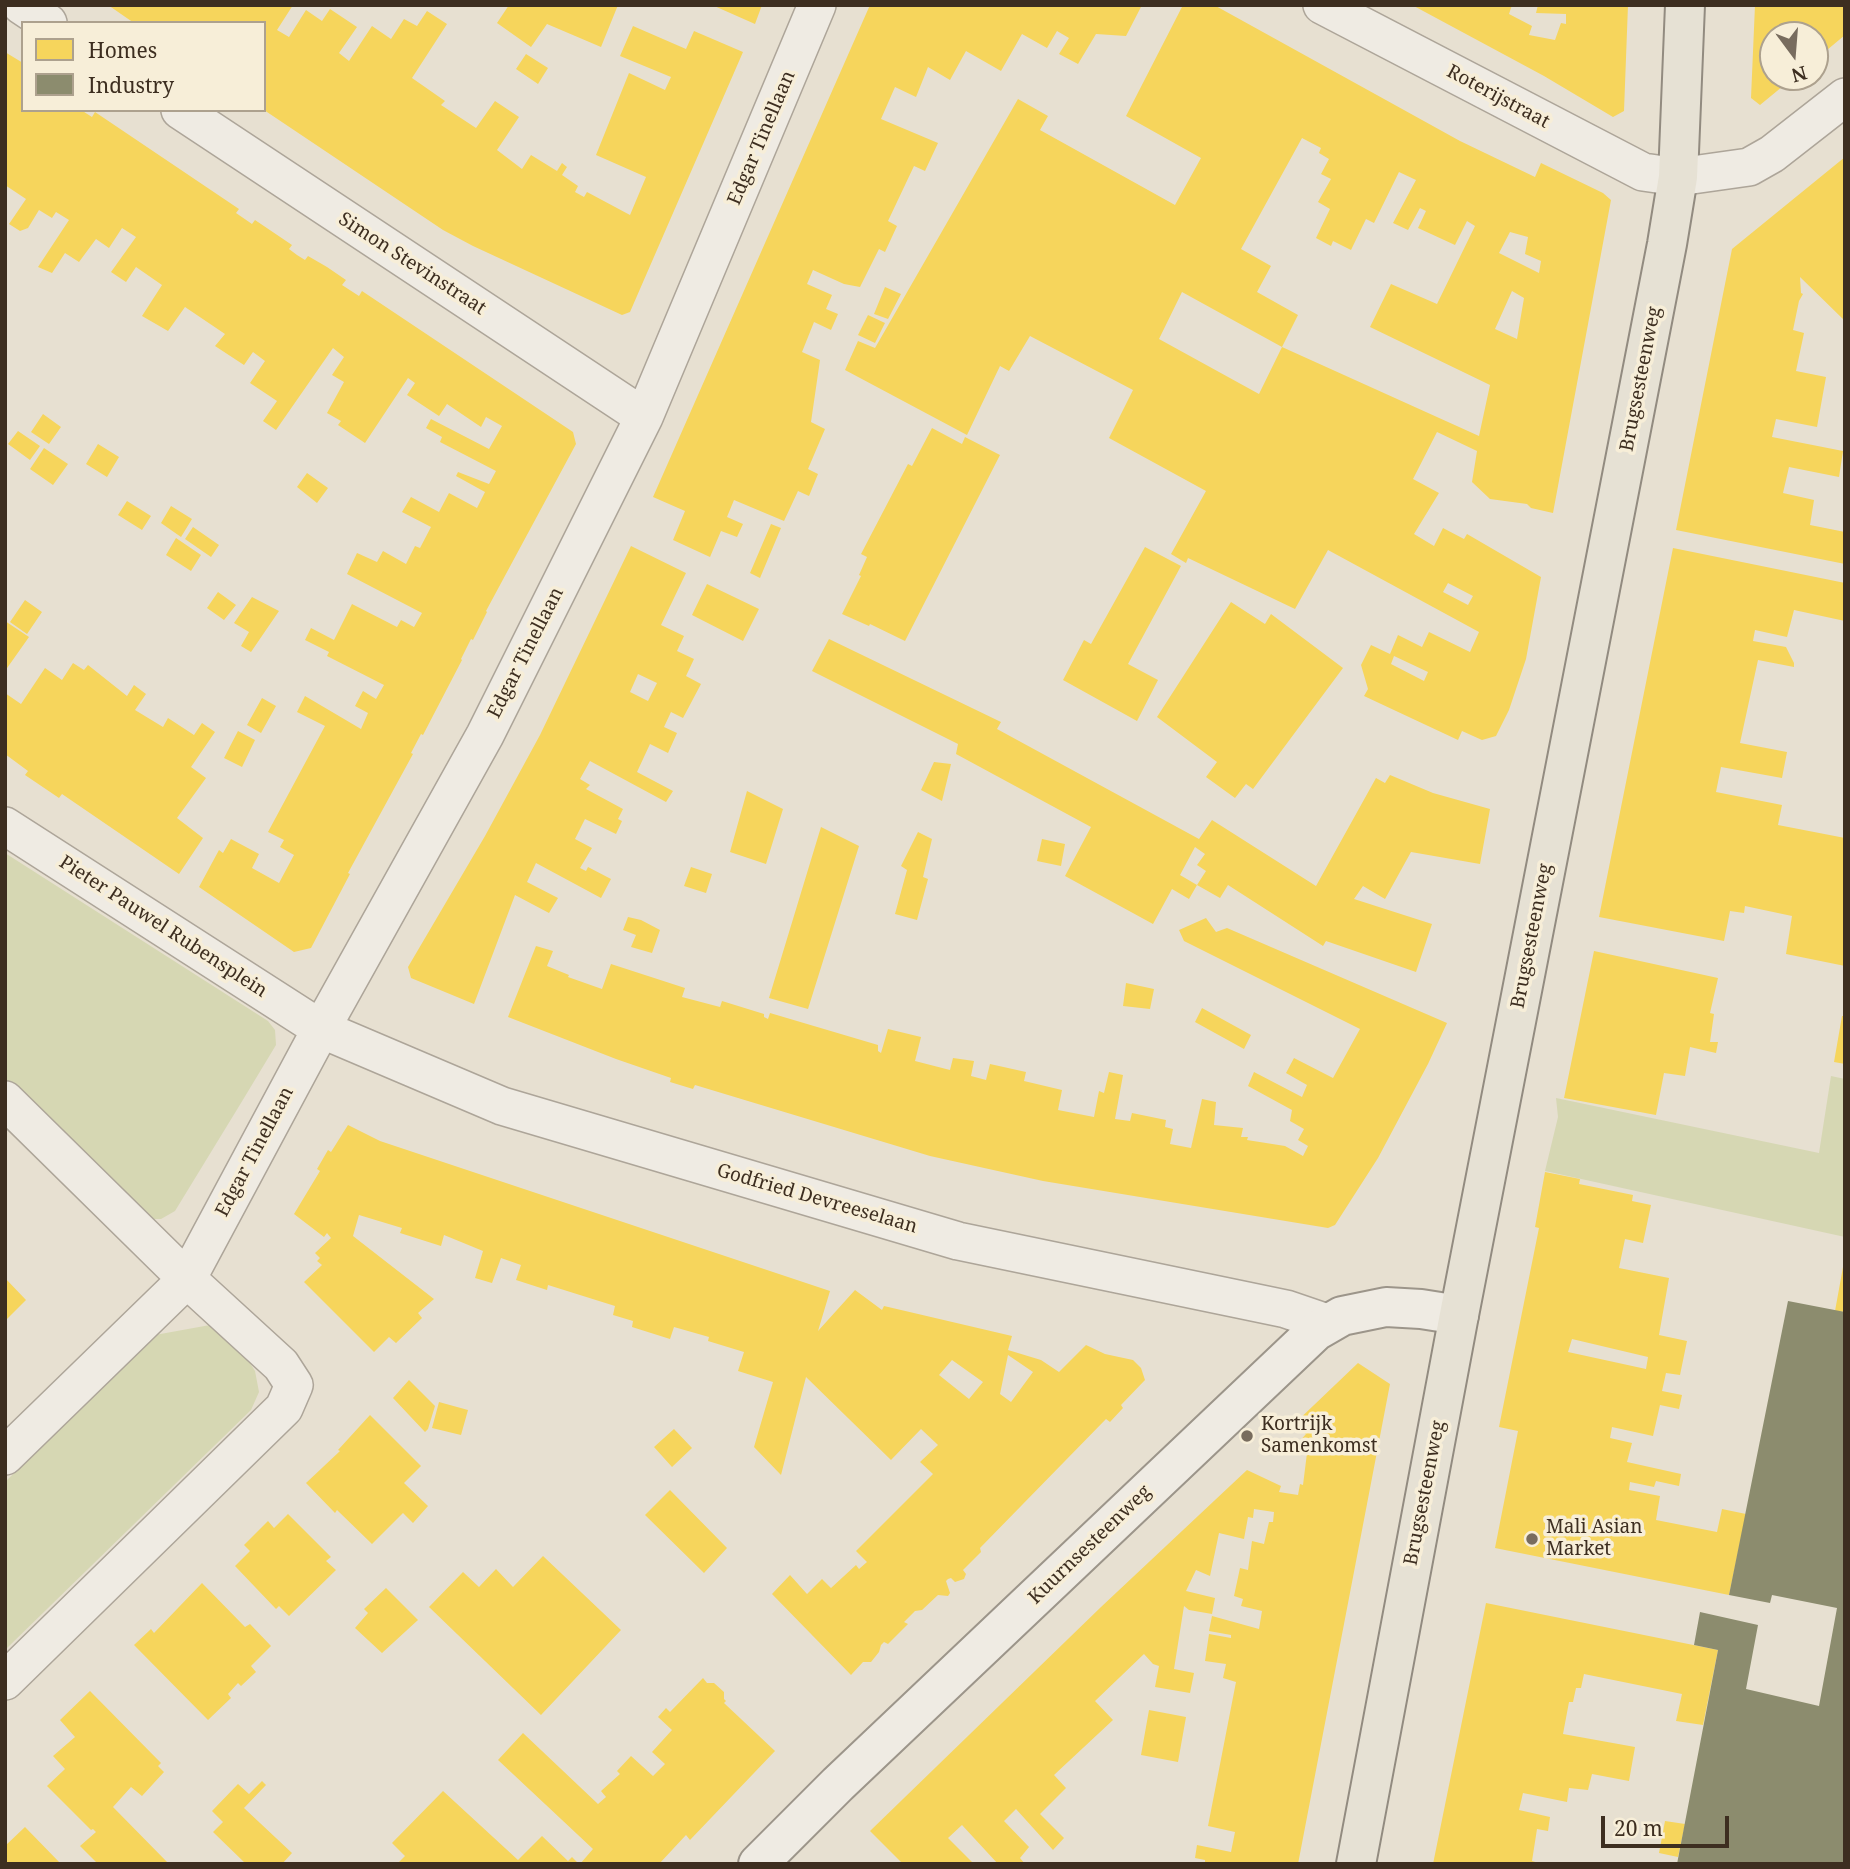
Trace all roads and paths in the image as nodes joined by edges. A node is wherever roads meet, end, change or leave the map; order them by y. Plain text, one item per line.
1 (21, 5) edge
2 (817, 5) edge
3 (1322, 5) edge
4 (1685, 5) edge
5 (45, 21) edge
6 (1845, 97) edge
7 (183, 112) edge
8 (1678, 177) junction
9 (644, 417) junction
10 (5, 826) edge
11 (321, 1029) junction
12 (5, 1100) edge
13 (187, 1279) junction
14 (1459, 1315) junction
15 (1327, 1323) junction
16 (5, 1456) edge
17 (5, 1681) edge
18 (758, 1864) edge
19 (1356, 1864) edge

1 - 5 street
2 - 9 street, Edgar Tinellaan
3 - 8 street, Roterijstraat
4 - 8 main road, Brugsesteenweg
6 - 8 street, Roterijstraat
7 - 9 street, Simon Stevinstraat
8 - 14 main road, Brugsesteenweg
9 - 11 street, Edgar Tinellaan
10 - 11 street, Pieter Pauwel Rubensplein
11 - 13 street, Edgar Tinellaan
11 - 15 street, Godfried Devreeselaan
12 - 13 street
13 - 16 street, Edgar Tinellaan
13 - 17 street
14 - 15 street, Kuurnsesteenweg
14 - 19 main road, Brugsesteenweg
15 - 18 street, Kuurnsesteenweg

